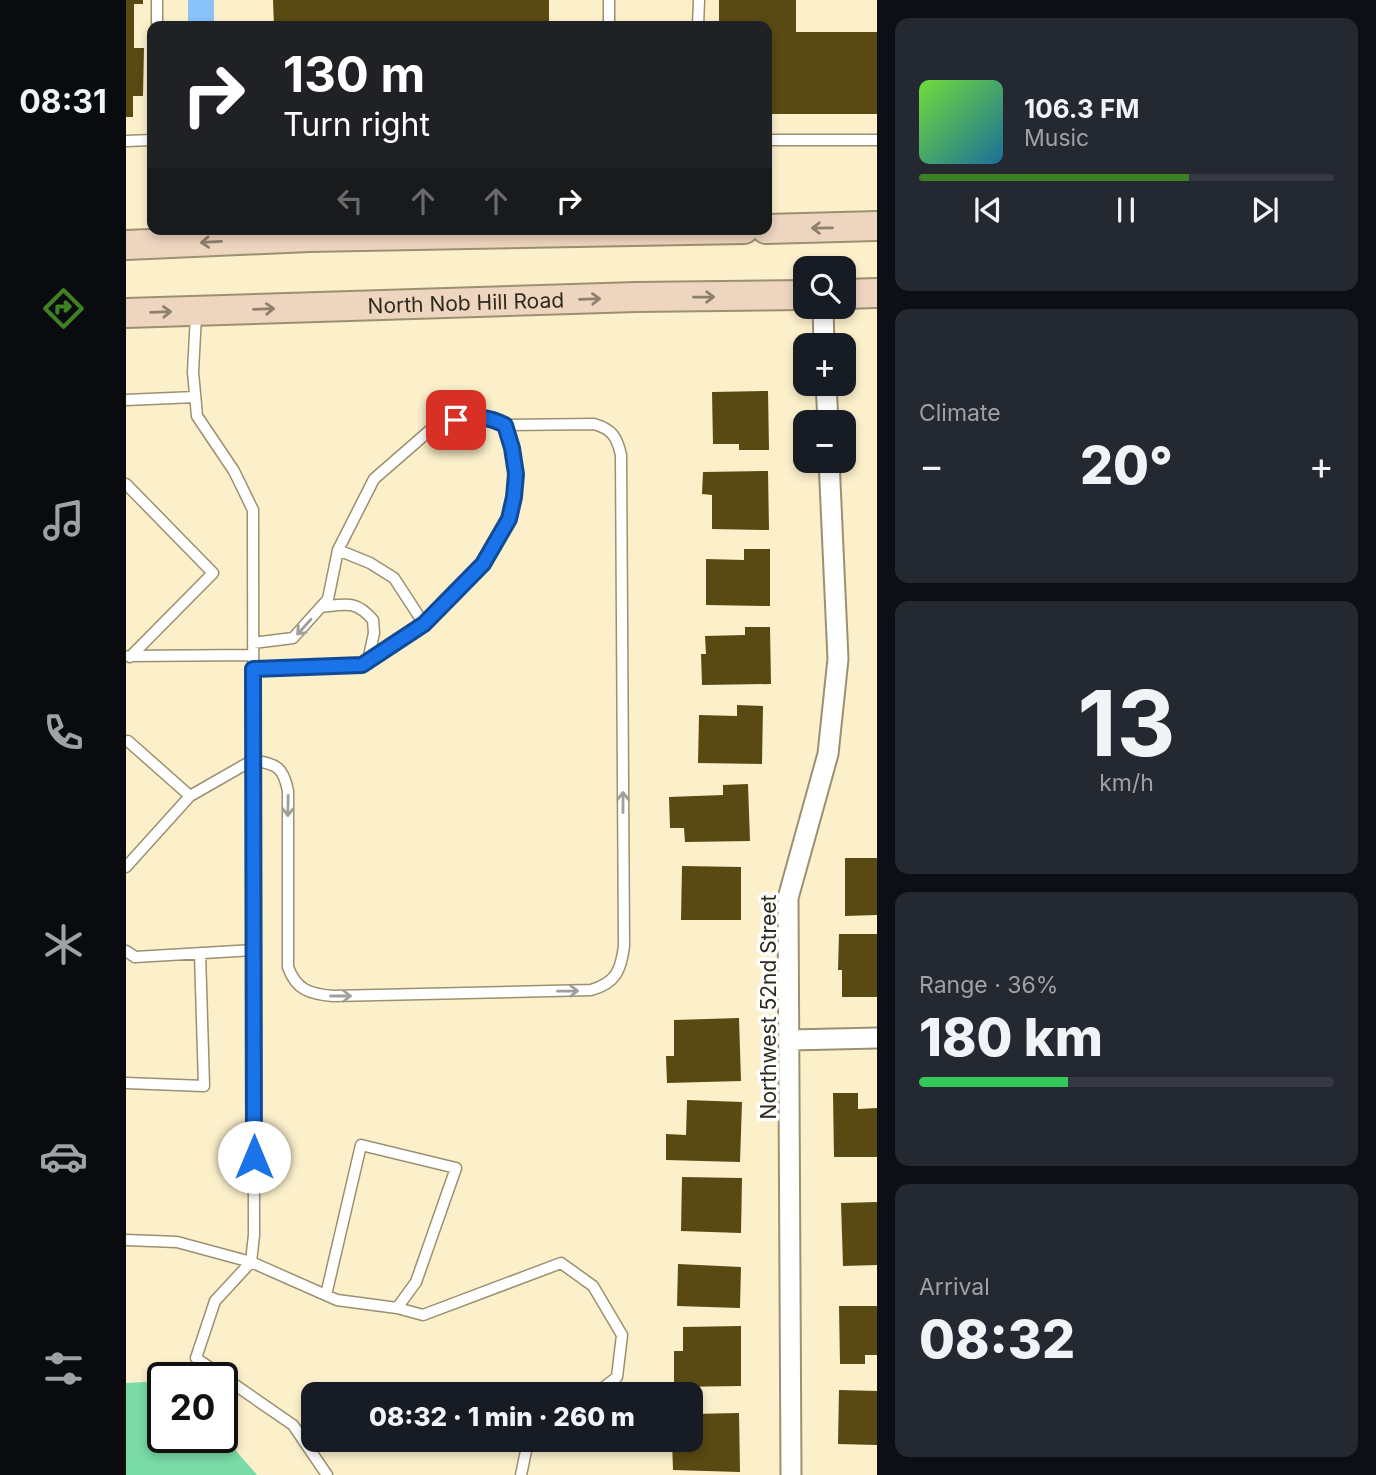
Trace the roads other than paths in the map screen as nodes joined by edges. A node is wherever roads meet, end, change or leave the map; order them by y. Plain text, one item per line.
1 (156, 0) edge
2 (609, 0) edge
3 (699, 0) edge
4 (157, 21) edge
5 (609, 21) edge
6 (698, 21) edge
7 (147, 140) edge
8 (772, 140) edge
9 (877, 140) edge
10 (126, 141) edge
11 (877, 226) edge
12 (772, 229) edge
13 (278, 235) edge
14 (126, 245) edge
15 (877, 293) edge
16 (856, 294) edge
17 (793, 295) edge
18 (196, 311) junction
19 (126, 313) edge
20 (195, 397) junction
21 (126, 400) edge
22 (505, 425) junction
23 (830, 473) edge
24 (126, 484) edge
25 (338, 550) junction
26 (321, 607) junction
27 (424, 624) junction
28 (253, 643) junction
29 (128, 655) edge
30 (253, 655) junction
31 (368, 661) junction
32 (253, 669) junction
33 (128, 741) dead end
34 (253, 760) junction
35 (190, 796) junction
36 (126, 867) edge
37 (254, 950) junction
38 (200, 953) junction
39 (130, 954) edge
40 (126, 965) edge
41 (877, 1038) edge
42 (790, 1040) junction
43 (126, 1083) edge
44 (126, 1240) edge
45 (251, 1262) junction
46 (326, 1294) junction
47 (397, 1308) junction
48 (611, 1382) edge
49 (526, 1452) edge
50 (327, 1475) edge
51 (521, 1475) edge
52 (791, 1475) edge

1 - 4 lane
2 - 5 lane
3 - 6 lane
7 - 10 lane
8 - 9 lane
11 -> 12 main road
13 -> 14 main road
15 - 16 main road
18 -> 17 main road, North Nob Hill Road
19 -> 18 main road, North Nob Hill Road
18 - 20 lane
20 - 21 lane
20 - 28 lane
22 - 25 lane
22 - 27 lane
34 -> 22 lane
23 - 42 street, Northwest 52nd Street
24 - 29 lane
25 - 26 lane
25 - 27 lane
26 -> 28 lane
26 - 31 lane
27 - 31 lane
28 - 30 lane
29 - 30 lane
30 - 32 lane
31 - 32 lane
32 - 34 lane
33 - 35 lane
34 - 35 lane
34 - 37 lane
35 - 36 lane
37 - 38 lane
37 - 45 lane
38 - 39 lane
38 - 43 lane
39 - 40 lane
41 - 42 street
42 - 52 street, Northwest 52nd Street
44 - 45 lane
45 - 46 lane
45 - 50 lane
46 - 47 lane
46 - 47 lane
47 - 48 lane
49 - 51 lane

